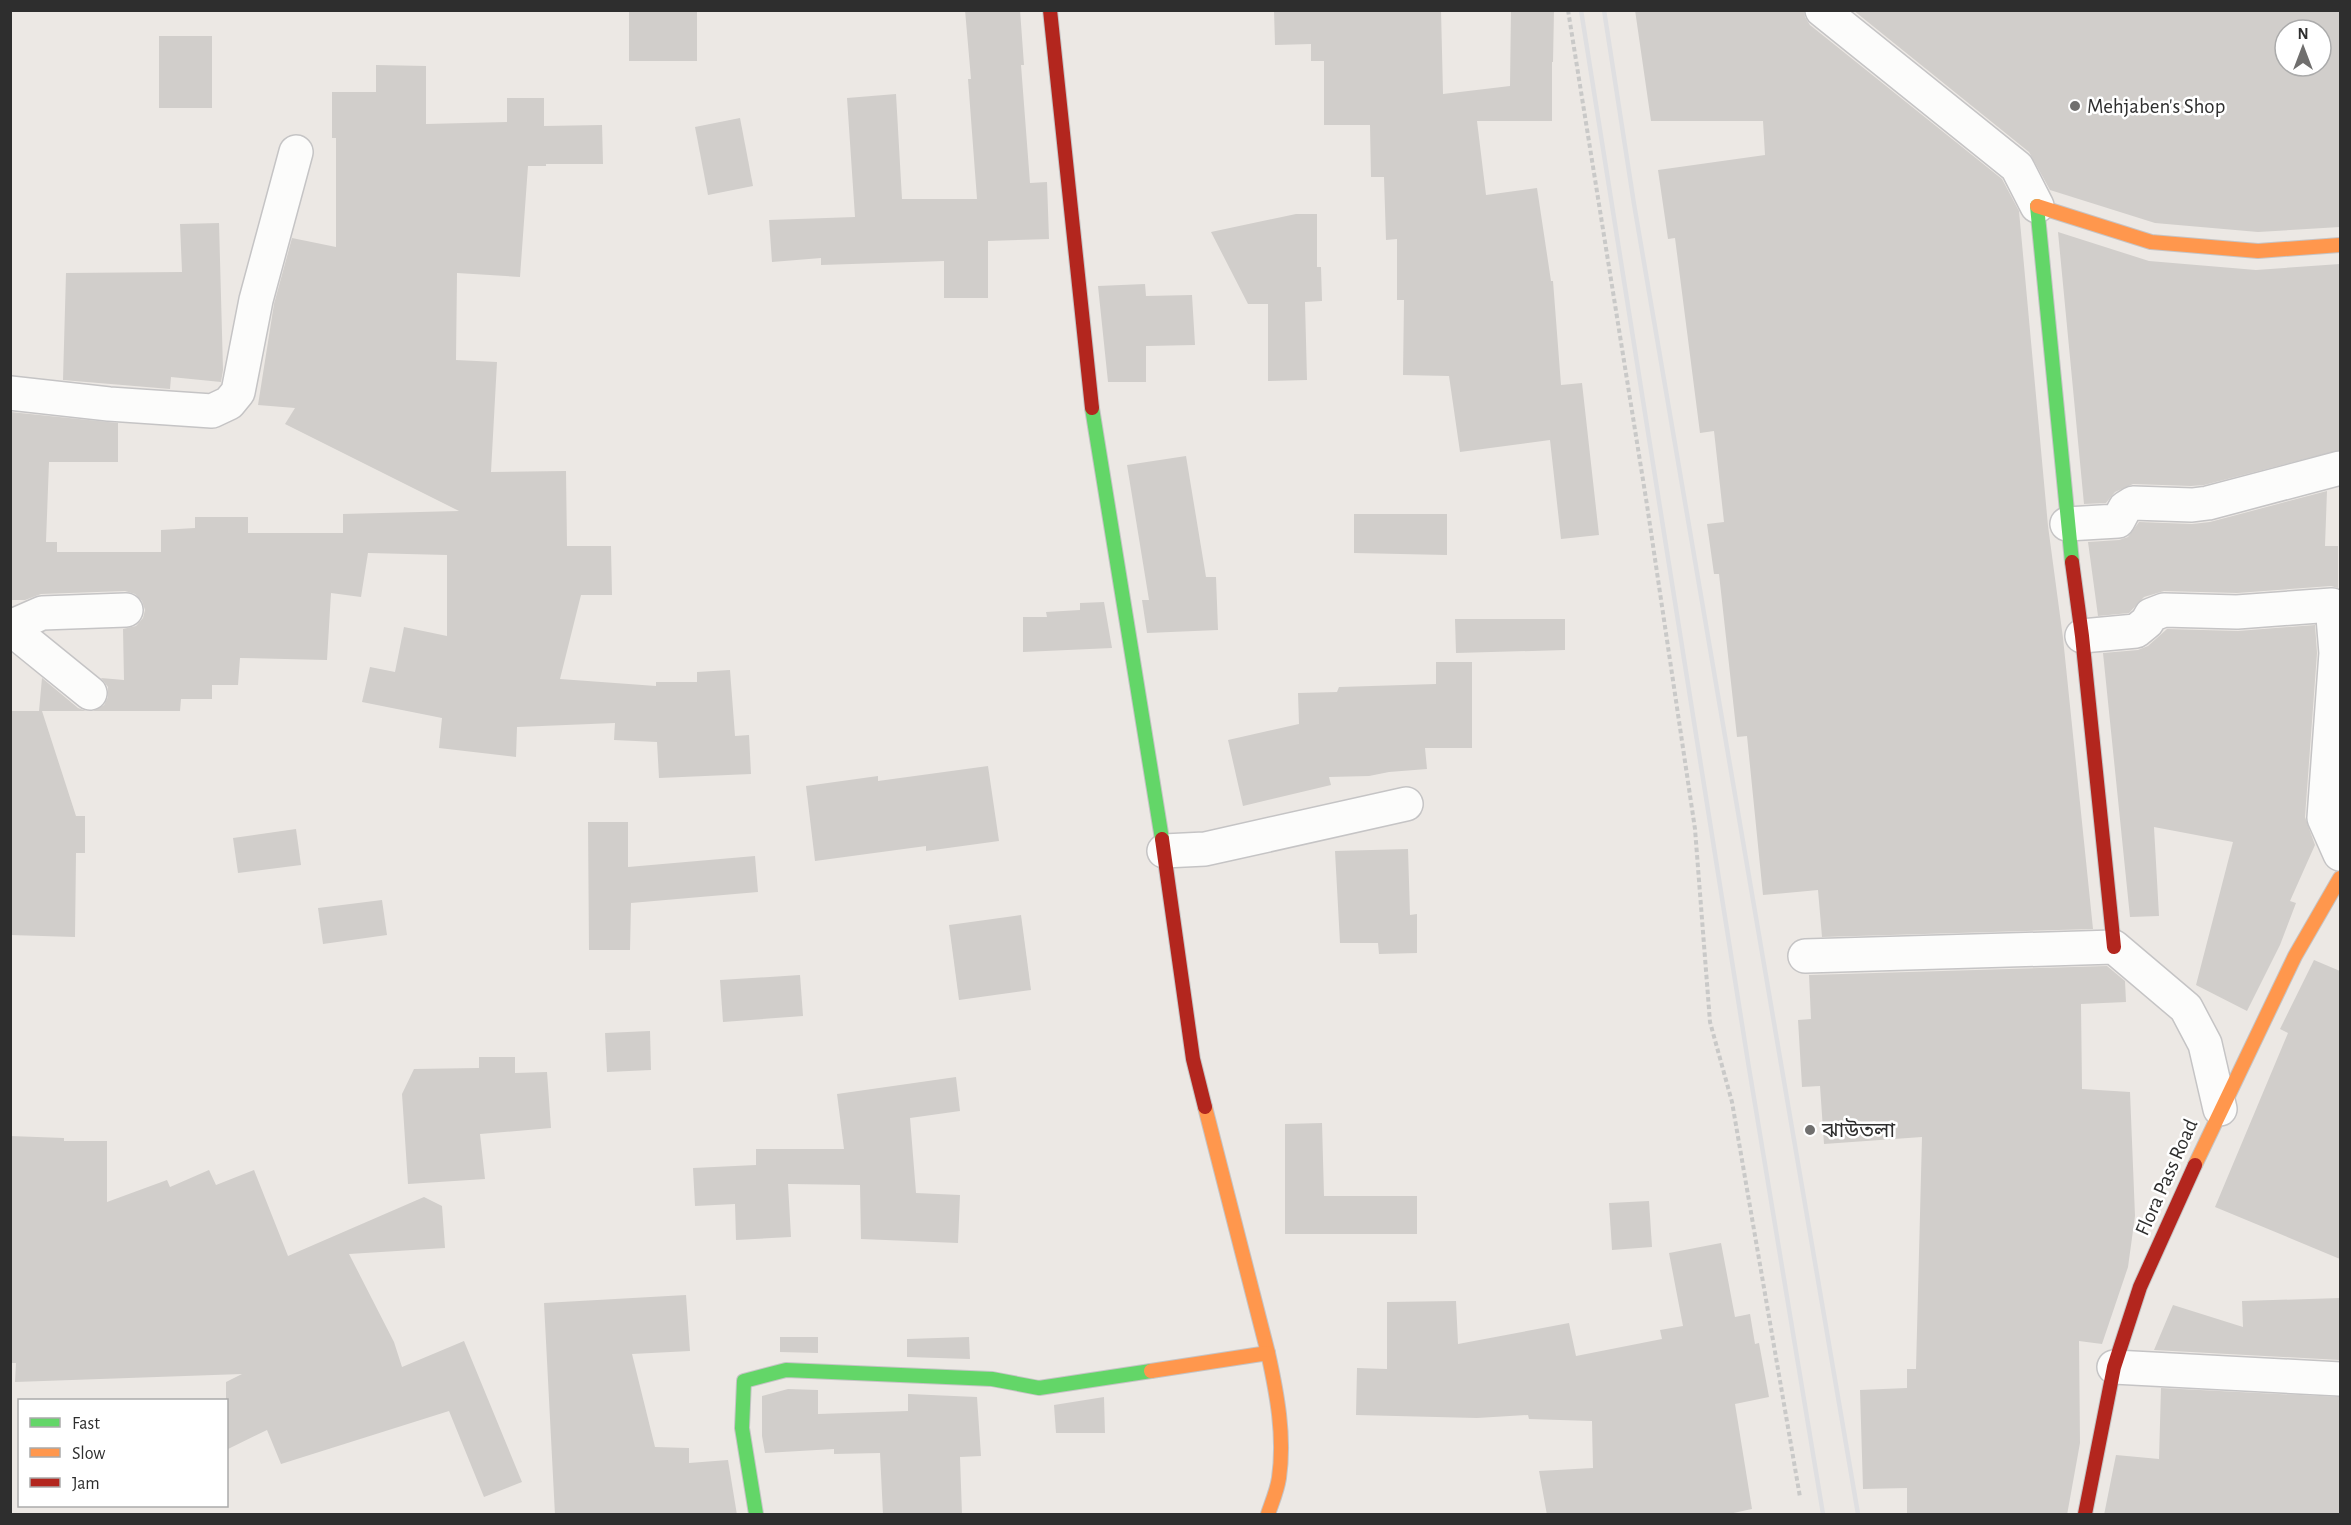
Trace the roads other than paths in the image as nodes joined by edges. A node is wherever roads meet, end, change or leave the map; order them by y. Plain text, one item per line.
1 (1050, 10) edge
2 (1822, 10) edge
3 (296, 152) dead end
4 (2037, 206) junction
5 (2340, 245) edge
6 (10, 393) edge
7 (2340, 468) edge
8 (2067, 524) junction
9 (2336, 598) edge
10 (126, 610) dead end
11 (10, 628) edge
12 (2082, 636) junction
13 (90, 693) dead end
14 (1406, 804) dead end
15 (1164, 851) junction
16 (2340, 854) edge
17 (2340, 878) edge
18 (2114, 947) junction
19 (1805, 956) dead end
20 (2220, 1109) junction
21 (1268, 1353) junction
22 (2114, 1367) junction
23 (2340, 1379) edge
24 (756, 1515) edge
25 (1268, 1515) edge
26 (2085, 1515) edge

1 - 15 street
2 - 4 street
3 - 6 street
4 - 5 street
4 - 8 street
7 - 8 street
8 - 12 street
9 - 12 street
9 - 16 street
10 - 11 street
11 - 13 street
12 - 18 street
14 - 15 street
15 - 21 street
17 - 20 street, Flora Pass Road
18 - 19 street
18 - 20 street
20 - 22 street, Flora Pass Road
21 - 24 street
21 - 25 street
22 - 23 street
22 - 26 street, Flora Pass Road

